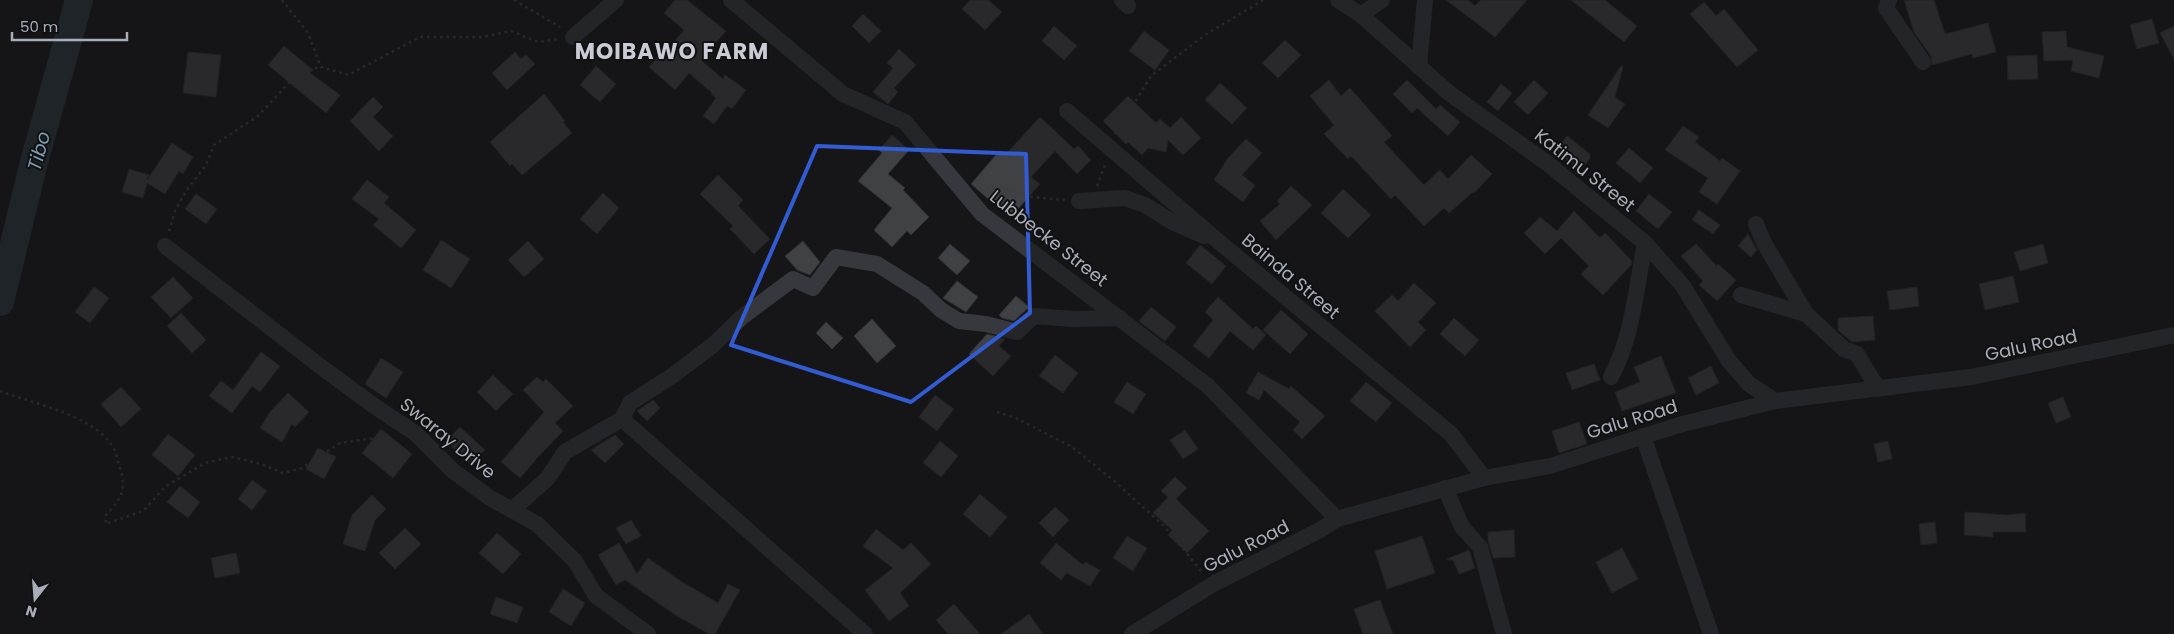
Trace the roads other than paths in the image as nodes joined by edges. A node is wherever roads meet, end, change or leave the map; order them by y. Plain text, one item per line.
1 (616, 0) edge
2 (731, 0) edge
3 (1338, 0) edge
4 (1382, 0) edge
5 (1425, 0) edge
6 (1889, 0) edge
7 (1361, 15) junction
8 (573, 37) road end
9 (1923, 62) dead end
10 (1420, 67) junction
11 (1067, 111) dead end
12 (1079, 201) road end
13 (1756, 224) dead end
14 (1218, 241) junction
15 (1645, 244) junction
16 (165, 246) road end
17 (1741, 295) dead end
18 (1806, 314) junction
19 (1120, 318) junction
20 (2174, 335) edge
21 (1611, 377) dead end
22 (1878, 389) junction
23 (1775, 401) junction
24 (622, 419) junction
25 (1643, 436) junction
26 (1484, 478) junction
27 (1445, 488) junction
28 (512, 510) junction
29 (1337, 519) junction
30 (648, 634) edge
31 (865, 634) edge
32 (1132, 634) edge
33 (1504, 634) edge
34 (1712, 634) edge

1 - 8 street
2 - 19 street, Lubbecke Street
3 - 7 street, Katimu Street
4 - 7 street
5 - 10 street
6 - 9 street
7 - 10 street, Katimu Street
10 - 15 street, Katimu Street
11 - 14 street, Bainda Street
12 - 14 street
13 - 18 street
14 - 26 street, Bainda Street
15 - 21 street
15 - 23 street, Katimu Street
16 - 28 street, Swaray Drive
17 - 18 street
18 - 22 street
19 - 24 street
19 - 29 street, Lubbecke Street
20 - 22 street, Galu Road
22 - 23 street, Galu Road
23 - 25 street, Galu Road
24 - 28 street
24 - 31 street
25 - 26 street, Galu Road
25 - 34 street
26 - 27 street, Galu Road
27 - 29 street, Galu Road
27 - 33 street
28 - 30 street, Swaray Drive
29 - 32 street, Galu Road

